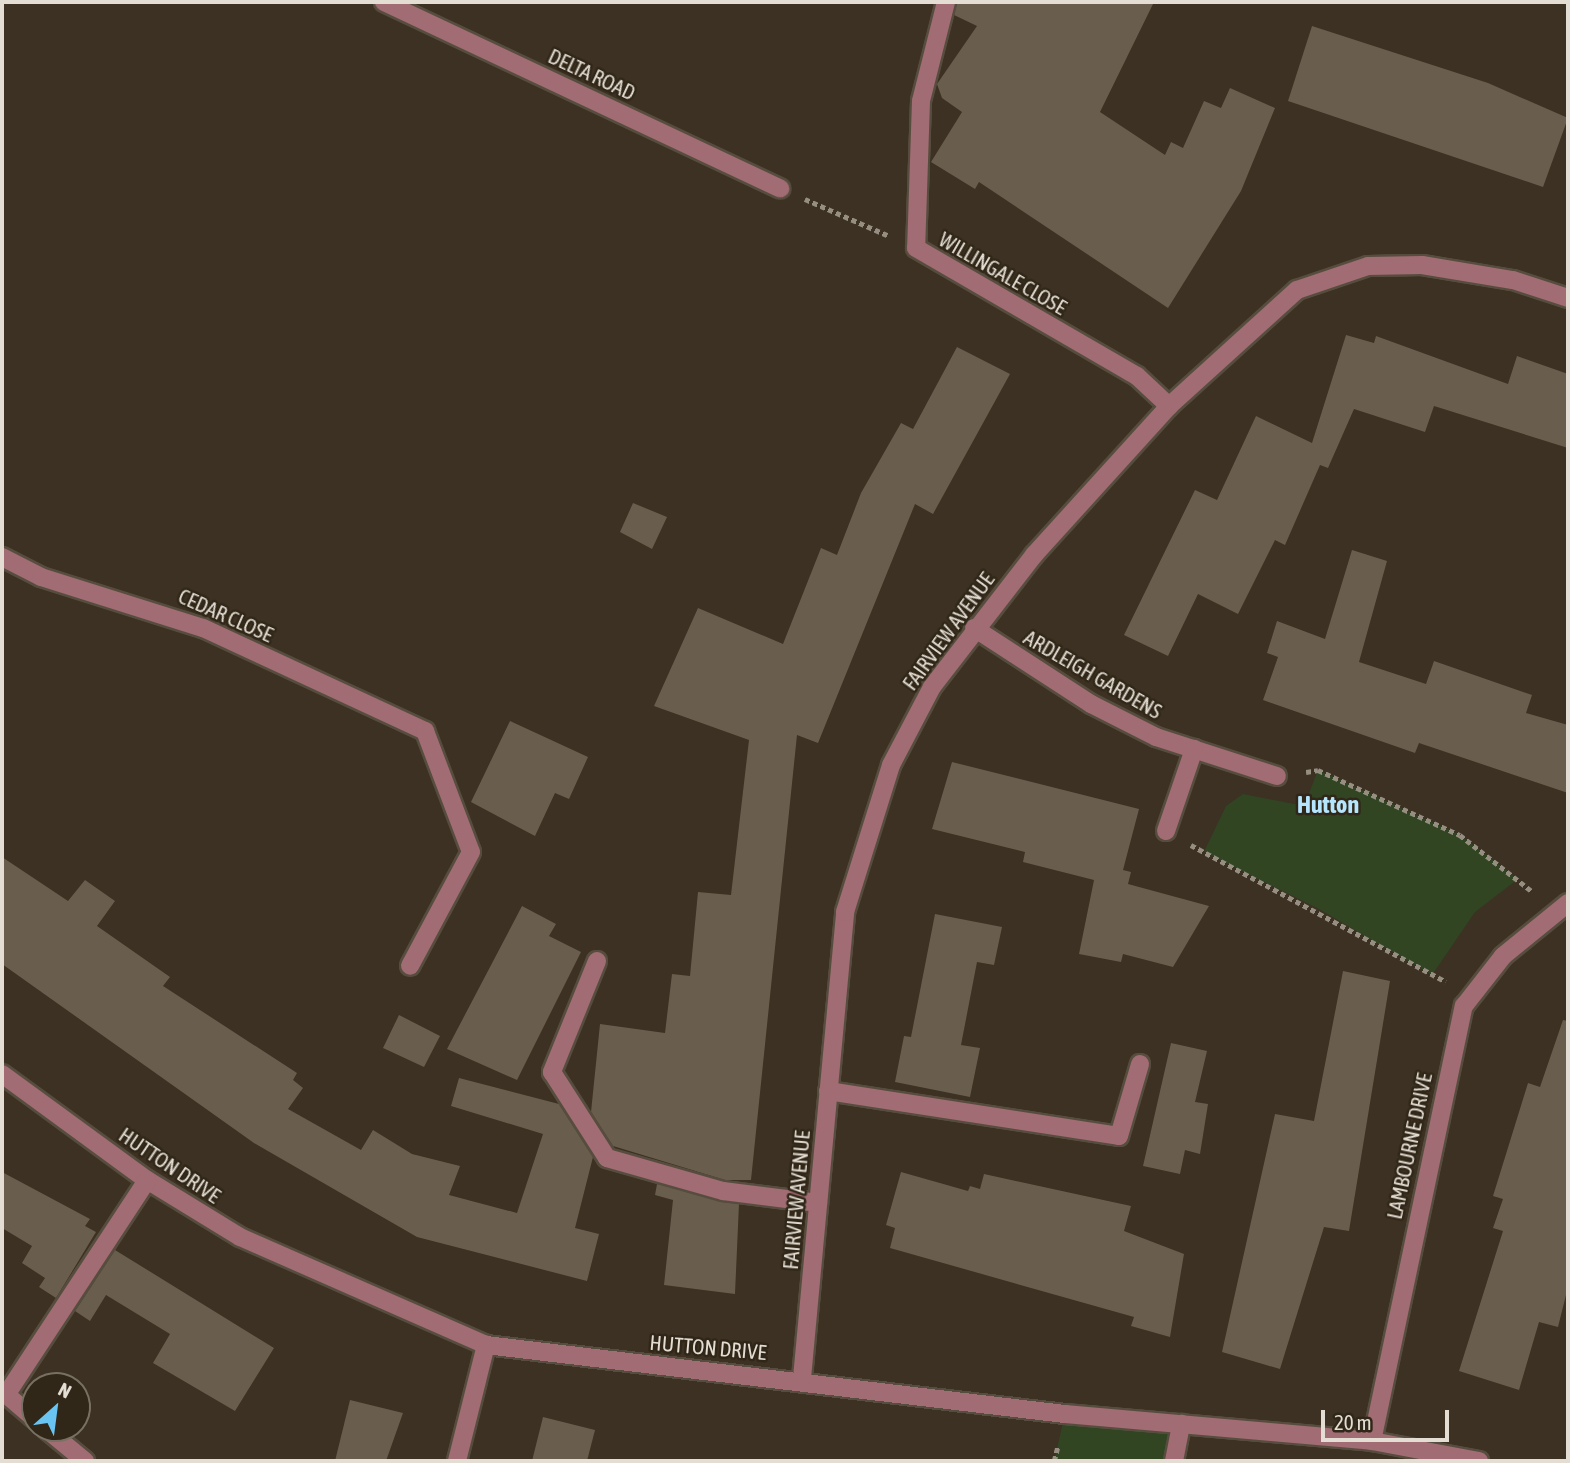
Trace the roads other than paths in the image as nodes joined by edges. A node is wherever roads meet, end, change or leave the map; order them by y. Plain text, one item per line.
1 (384, 2) edge
2 (946, 2) edge
3 (780, 188) road end
4 (1568, 298) edge
5 (1169, 406) junction
6 (2, 558) edge
7 (974, 628) junction
8 (1194, 750) junction
9 (1277, 776) road end
10 (1166, 831) road end
11 (1562, 907) edge
12 (597, 961) dead end
13 (410, 966) dead end
14 (1140, 1064) dead end
15 (2, 1074) edge
16 (828, 1091) junction
17 (147, 1180) junction
18 (818, 1203) junction
19 (486, 1345) junction
20 (802, 1378) junction
21 (4, 1393) edge
22 (21, 1407) edge
23 (1181, 1424) junction
24 (1372, 1441) junction
25 (62, 1442) edge
26 (85, 1461) edge
27 (457, 1461) edge
28 (1174, 1461) edge
29 (1479, 1461) edge

1 - 3 street, DELTA ROAD
2 - 5 street, WILLINGALE CLOSE
4 - 5 street, FAIRVIEW AVENUE
5 - 7 street, FAIRVIEW AVENUE
6 - 13 street, CEDAR CLOSE
7 - 8 street, ARDLEIGH GARDENS
7 - 16 street, FAIRVIEW AVENUE
8 - 9 street, ARDLEIGH GARDENS
8 - 10 street
11 - 24 street, LAMBOURNE DRIVE
12 - 18 street
14 - 16 street
15 - 17 street, HUTTON DRIVE
16 - 18 street, FAIRVIEW AVENUE
17 - 19 street, HUTTON DRIVE
17 - 21 street
18 - 20 street, FAIRVIEW AVENUE
19 - 20 street, HUTTON DRIVE
19 - 27 street
20 - 23 street, HUTTON DRIVE
21 - 22 street
23 - 24 street, HUTTON DRIVE
23 - 28 street
24 - 29 street, HUTTON DRIVE
25 - 26 street

